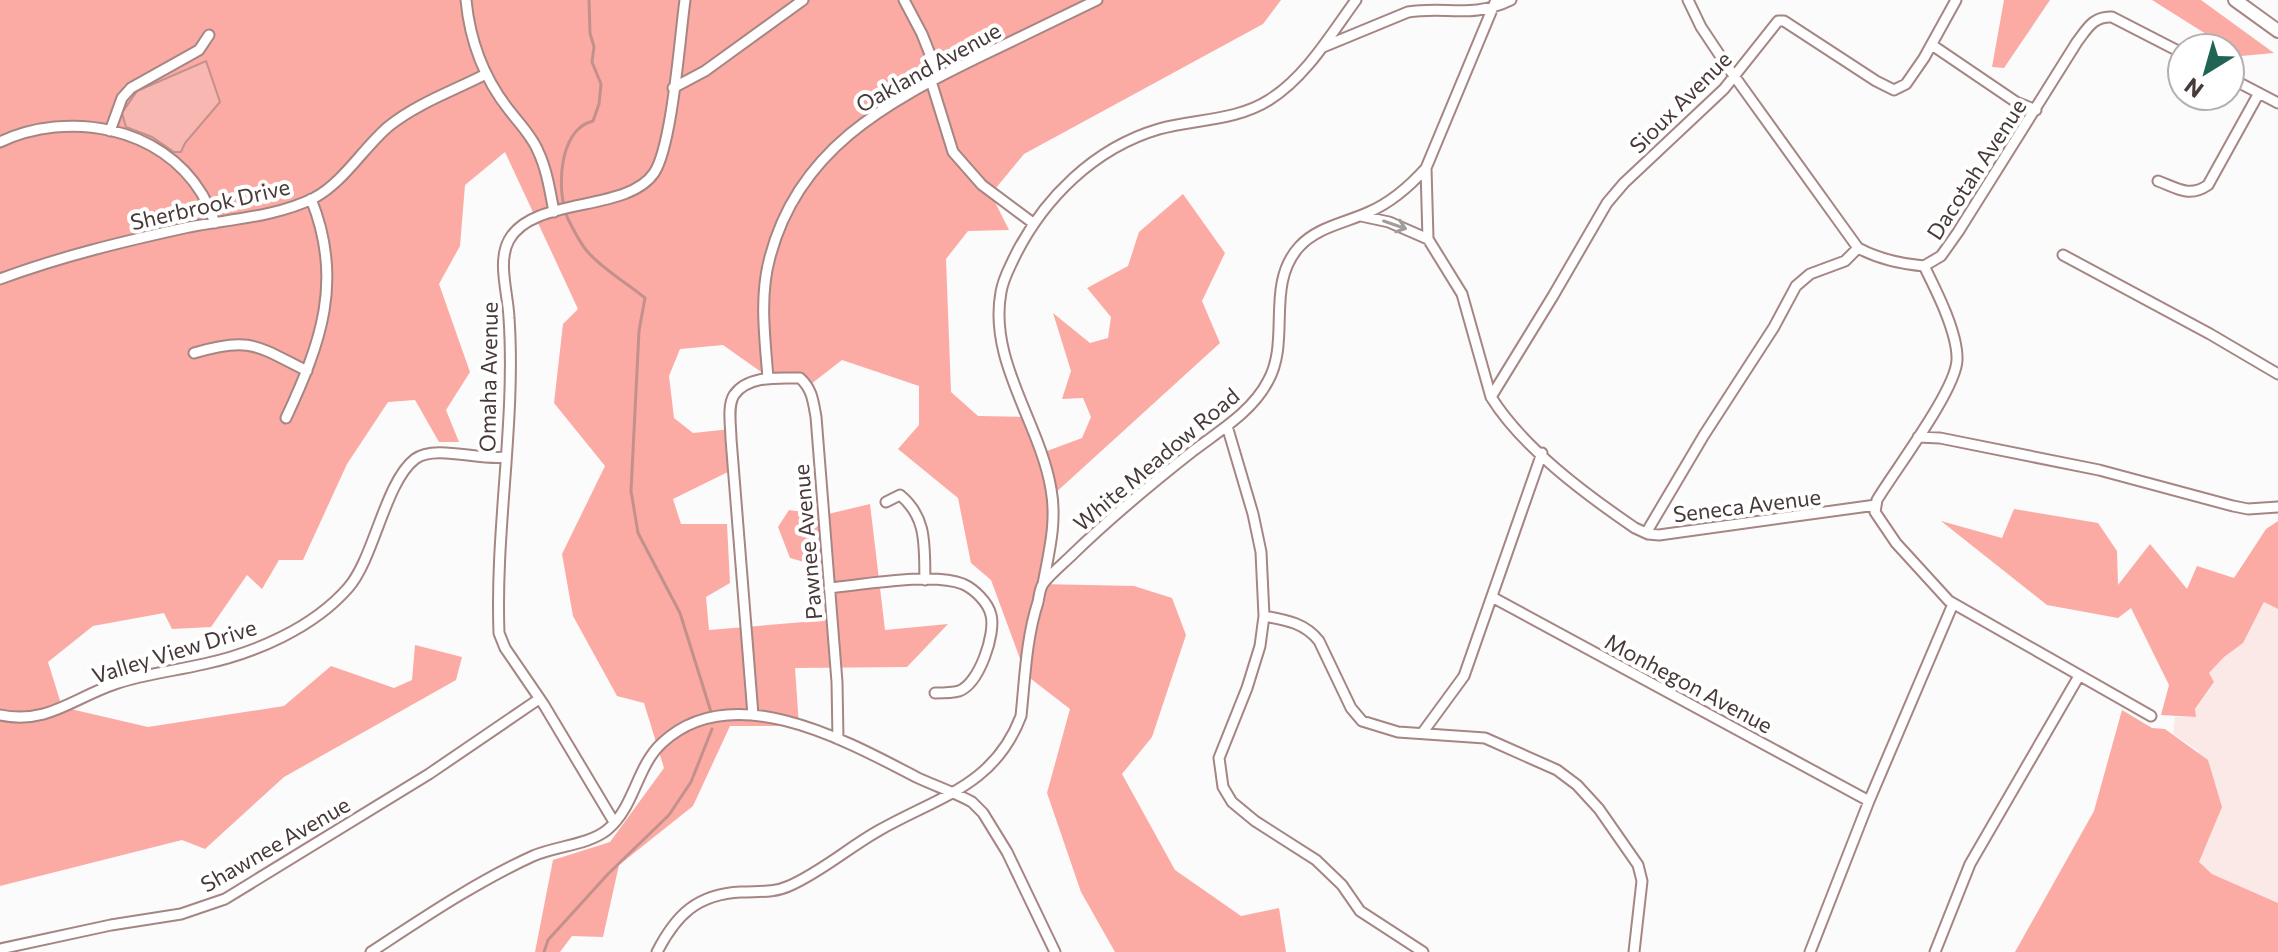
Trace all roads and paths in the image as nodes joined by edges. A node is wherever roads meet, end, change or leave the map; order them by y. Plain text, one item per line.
1 (466, 0) edge
2 (685, 0) edge
3 (803, 0) edge
4 (904, 0) edge
5 (1097, 0) edge
6 (1356, 0) edge
7 (1511, 0) edge
8 (1688, 0) edge
9 (1956, 0) edge
10 (2235, 0) edge
11 (1494, 4) edge
12 (2278, 31) edge
13 (209, 35) dead end
14 (1932, 45) junction
15 (2166, 45) edge
16 (1320, 48) junction
17 (486, 74) junction
18 (1734, 76) junction
19 (935, 79) junction
20 (2246, 86) edge
21 (673, 88) junction
22 (2259, 93) junction
23 (2278, 103) edge
24 (2036, 110) junction
25 (110, 131) junction
26 (0, 142) edge
27 (1426, 168) junction
28 (2158, 181) dead end
29 (311, 199) junction
30 (556, 211) junction
31 (1361, 216) junction
32 (215, 223) junction
33 (1033, 223) junction
34 (1428, 239) junction
35 (1858, 248) junction
36 (2063, 255) dead end
37 (1924, 266) junction
38 (0, 279) edge
39 (194, 353) dead end
40 (307, 371) junction
41 (2278, 374) edge
42 (768, 378) junction
43 (1491, 397) junction
44 (286, 418) dead end
45 (1227, 426) junction
46 (1918, 437) junction
47 (1542, 453) junction
48 (505, 457) junction
49 (886, 502) dead end
50 (1876, 505) junction
51 (2278, 507) edge
52 (1646, 533) junction
53 (925, 580) junction
54 (1043, 584) junction
55 (829, 588) junction
56 (1492, 597) junction
57 (1953, 604) junction
58 (1264, 616) junction
59 (2079, 676) junction
60 (935, 693) dead end
61 (539, 699) junction
62 (0, 715) edge
63 (753, 715) junction
64 (2151, 716) dead end
65 (1423, 732) junction
66 (838, 739) junction
67 (952, 793) junction
68 (1869, 801) junction
69 (614, 822) junction
70 (0, 949) edge
71 (371, 952) edge
72 (657, 952) edge
73 (1055, 952) edge
74 (1423, 952) edge
75 (1634, 952) edge
76 (1810, 952) edge
77 (1935, 952) edge

1 - 17 street
2 - 21 street, Omaha Avenue
3 - 21 street
4 - 19 street
5 - 19 street, Oakland Avenue
6 - 16 street
7 - 11 street
8 - 18 street
9 - 14 street
10 - 12 highway
11 - 16 street
11 - 27 street, White Meadow Road
13 - 25 street
14 - 18 street, Sioux Avenue
14 - 24 street
15 - 24 street, Dacotah Avenue
16 - 33 street
17 - 29 street, Sherbrook Drive
17 - 30 street
18 - 35 street
18 - 43 street, Sioux Avenue
19 - 33 street
19 - 42 street, Oakland Avenue
20 - 22 street
21 - 30 street, Omaha Avenue
22 - 23 street
22 - 28 street
24 - 37 street, Dacotah Avenue
25 - 26 street
25 - 32 street
27 - 31 street, White Meadow Road
27 - 34 street
29 - 32 street, Sherbrook Drive
29 - 40 street
30 - 48 street, Omaha Avenue
31 -> 34 street
31 - 45 street, White Meadow Road
32 - 38 street, Sherbrook Drive
33 - 54 street
34 - 43 street, Seneca Avenue
35 - 37 street
35 - 52 street
36 - 41 street
37 - 46 street, Dacotah Avenue
39 - 40 street
40 - 44 street
42 - 55 street, Pawnee Avenue
42 - 63 street
43 - 47 street, Seneca Avenue
45 - 54 street, White Meadow Road
45 - 58 street
46 - 50 street, Dacotah Avenue
46 - 51 street
47 - 52 street, Seneca Avenue
47 - 56 street
48 - 61 street, Omaha Avenue
48 - 62 street, Valley View Drive
49 - 53 street
50 - 52 street, Seneca Avenue
50 - 57 street
53 - 55 street
53 - 60 street
54 - 67 street, White Meadow Road
55 - 66 street, Pawnee Avenue
56 - 65 street
56 - 68 street, Monhegon Avenue
57 - 59 street
57 - 68 street
58 - 65 street
58 - 74 street
59 - 64 street
59 - 77 street
61 - 69 street, Omaha Avenue
61 - 70 street, Shawnee Avenue
63 - 66 street
63 - 69 street
65 - 75 street
66 - 67 street
67 - 72 street, White Meadow Road
67 - 73 street
68 - 76 street
69 - 71 street

